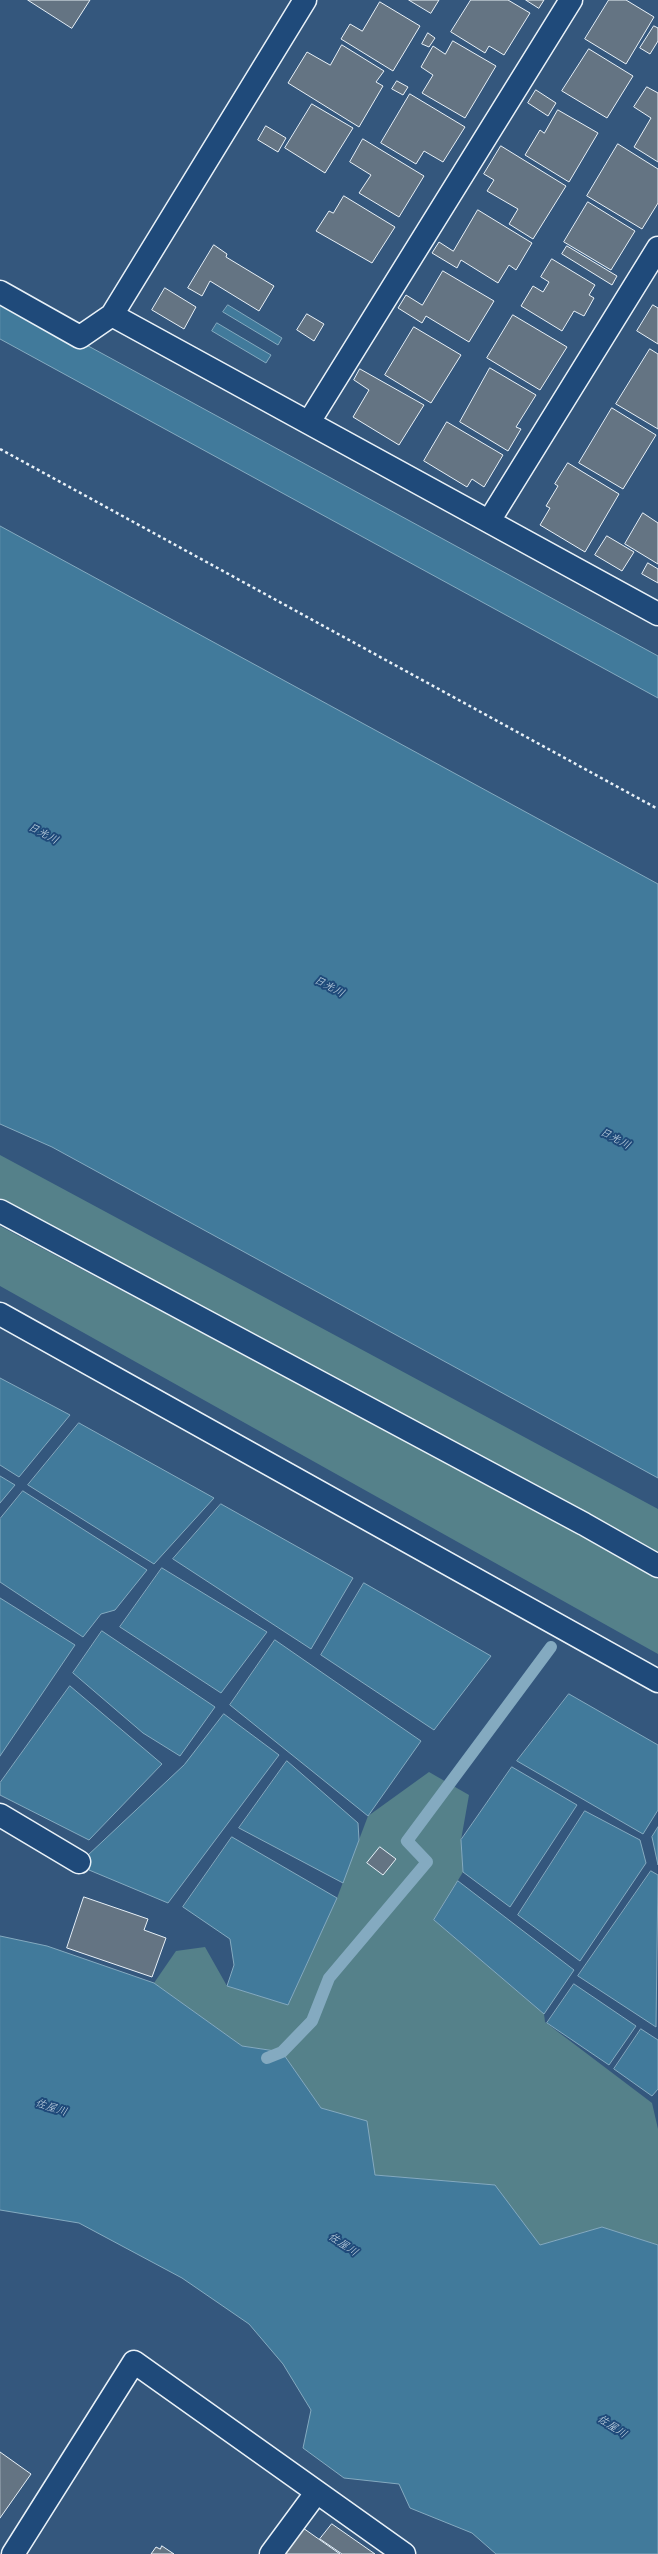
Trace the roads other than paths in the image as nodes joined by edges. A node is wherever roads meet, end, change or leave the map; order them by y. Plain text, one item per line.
1 (305, 0) edge
2 (572, 0) edge
3 (658, 248) edge
4 (0, 292) edge
5 (112, 315) junction
6 (309, 422) junction
7 (489, 522) junction
8 (658, 614) edge
9 (0, 1211) edge
10 (0, 1314) edge
11 (658, 1566) edge
12 (658, 1681) edge
13 (0, 1815) edge
14 (79, 1862) dead end
15 (316, 2493) junction
16 (9, 2549) edge
17 (271, 2554) edge
18 (404, 2554) edge

1 - 5 street
2 - 6 street
3 - 7 street
4 - 5 street
5 - 6 street
6 - 7 street
7 - 8 street
9 - 11 street
10 - 12 street
13 - 14 street
15 - 16 street
15 - 17 street
15 - 18 street

